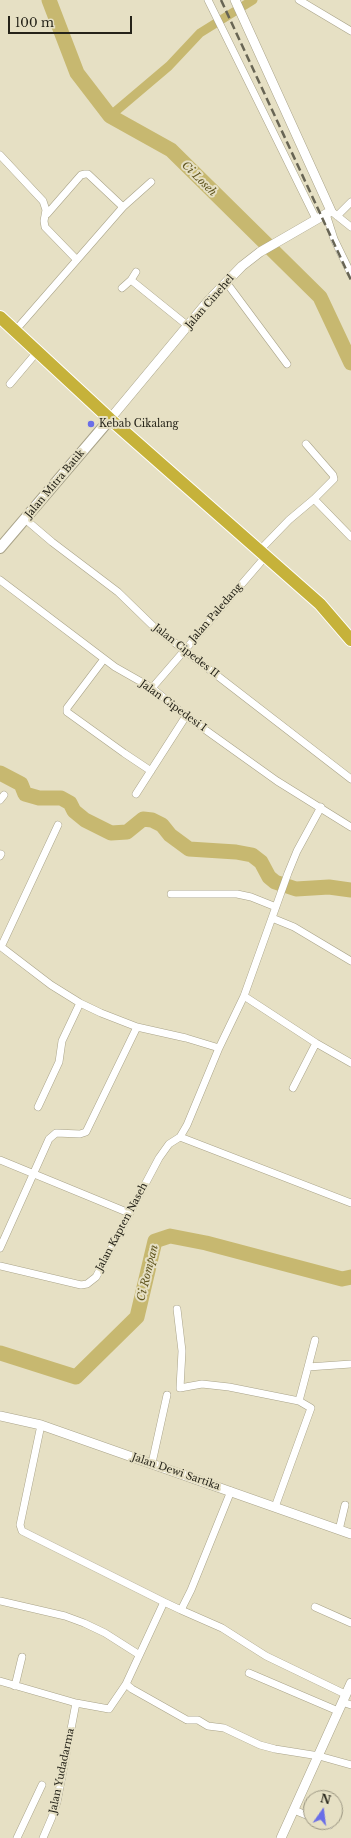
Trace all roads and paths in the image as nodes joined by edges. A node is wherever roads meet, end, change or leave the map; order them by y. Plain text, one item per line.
1 (300, 0) edge
2 (235, 1) edge
3 (210, 3) edge
4 (351, 31) edge
5 (0, 155) edge
6 (151, 182) dead end
7 (351, 202) edge
8 (123, 207) junction
9 (47, 214) junction
10 (331, 214) junction
11 (316, 219) junction
12 (351, 227) edge
13 (76, 260) junction
14 (136, 272) dead end
15 (351, 274) edge
16 (131, 280) junction
17 (226, 282) junction
18 (122, 288) dead end
19 (0, 317) edge
20 (188, 326) junction
21 (14, 332) junction
22 (37, 352) junction
23 (287, 364) dead end
24 (10, 384) dead end
25 (110, 419) junction
26 (306, 444) dead end
27 (314, 499) junction
28 (25, 519) junction
29 (351, 537) edge
30 (0, 548) edge
31 (263, 554) junction
32 (0, 580) edge
33 (351, 640) edge
34 (184, 649) junction
35 (104, 660) junction
36 (152, 688) junction
37 (186, 716) junction
38 (152, 771) junction
39 (351, 779) edge
40 (136, 794) dead end
41 (321, 807) junction
42 (58, 825) dead end
43 (351, 827) edge
44 (171, 894) dead end
45 (276, 907) junction
46 (272, 918) junction
47 (1, 946) edge
48 (351, 961) edge
49 (244, 996) junction
50 (80, 1003) junction
51 (137, 1027) junction
52 (316, 1043) junction
53 (219, 1048) junction
54 (351, 1063) edge
55 (293, 1088) dead end
56 (38, 1107) dead end
57 (180, 1137) junction
58 (0, 1160) edge
59 (35, 1174) junction
60 (351, 1203) edge
61 (129, 1213) junction
62 (0, 1248) edge
63 (0, 1266) edge
64 (177, 1309) dead end
65 (316, 1340) dead end
66 (351, 1364) edge
67 (308, 1367) junction
68 (167, 1395) dead end
69 (299, 1401) junction
70 (0, 1416) edge
71 (41, 1425) junction
72 (152, 1463) junction
73 (231, 1491) junction
74 (345, 1505) dead end
75 (275, 1507) junction
76 (339, 1530) junction
77 (351, 1534) edge
78 (0, 1601) edge
79 (164, 1602) junction
80 (315, 1607) dead end
81 (180, 1610) junction
82 (351, 1623) edge
83 (138, 1654) junction
84 (22, 1657) dead end
85 (249, 1672) dead end
86 (0, 1681) edge
87 (351, 1683) edge
88 (126, 1684) junction
89 (15, 1686) junction
90 (346, 1700) edge
91 (76, 1703) junction
92 (338, 1711) junction
93 (319, 1756) junction
94 (351, 1765) edge
95 (42, 1785) dead end
96 (294, 1810) junction
97 (303, 1814) edge
98 (17, 1838) edge
99 (43, 1838) edge
100 (281, 1838) edge

1 - 4 street
2 - 10 street
3 - 11 street
5 - 9 street
6 - 8 street
7 - 10 street
8 - 9 street
8 - 13 street
9 - 13 street
10 - 11 street, Jalan Cinehel
10 - 12 street
10 - 15 street
11 - 17 street, Jalan Cinehel
13 - 21 street
14 - 16 street
16 - 18 street
16 - 20 street
17 - 20 street, Jalan Cinehel
17 - 23 street
19 - 21 highway
20 - 25 street, Jalan Cinehel
21 - 22 highway
22 - 24 street
22 - 25 highway
25 - 28 main road, Jalan Mitra Batik
25 - 31 highway
26 - 27 street, Jalan Paledang
27 - 29 street
27 - 31 street, Jalan Paledang
28 - 30 main road, Jalan Mitra Batik
28 - 34 street, Jalan Cipedes II
31 - 33 highway
31 - 34 street, Jalan Paledang
32 - 35 street, Jalan Cipedesi I
34 - 36 street, Jalan Paledang
34 - 39 street, Jalan Cipedes II
35 - 36 street, Jalan Cipedesi I
35 - 38 street
36 - 37 street, Jalan Cipedesi I
37 - 38 street
37 - 41 street, Jalan Cipedesi I
38 - 40 street
41 - 43 street, Jalan Cipedesi I
41 - 45 street, Jalan Kapten Naseh
42 - 47 street
44 - 45 street
45 - 46 street, Jalan Kapten Naseh
46 - 48 street
46 - 49 street, Jalan Kapten Naseh
47 - 50 street
49 - 52 street
49 - 53 street, Jalan Kapten Naseh
50 - 51 street
50 - 56 street
51 - 53 street
51 - 59 street
52 - 54 street
52 - 55 street
53 - 57 street, Jalan Kapten Naseh
57 - 60 street
57 - 61 street, Jalan Kapten Naseh
58 - 59 street
59 - 61 street
59 - 62 street
61 - 63 street, Jalan Kapten Naseh
64 - 69 street
65 - 67 street
66 - 67 street
67 - 69 street
68 - 72 street
69 - 75 street
70 - 71 street, Jalan Dewi Sartika
71 - 72 street, Jalan Dewi Sartika
71 - 79 street
72 - 73 street, Jalan Dewi Sartika
73 - 75 street, Jalan Dewi Sartika
73 - 81 street
74 - 76 street
75 - 76 street, Jalan Dewi Sartika
76 - 77 street, Jalan Dewi Sartika
78 - 83 street
79 - 81 street
79 - 83 street
80 - 82 street
81 - 90 street
83 - 88 street
84 - 89 street
85 - 92 street
86 - 89 street
87 - 90 street
88 - 91 street
88 - 93 street
89 - 91 street
90 - 92 street
91 - 99 street, Jalan Yudadarma
92 - 93 street
93 - 94 street
93 - 96 street
95 - 98 street
96 - 97 street
96 - 100 street

